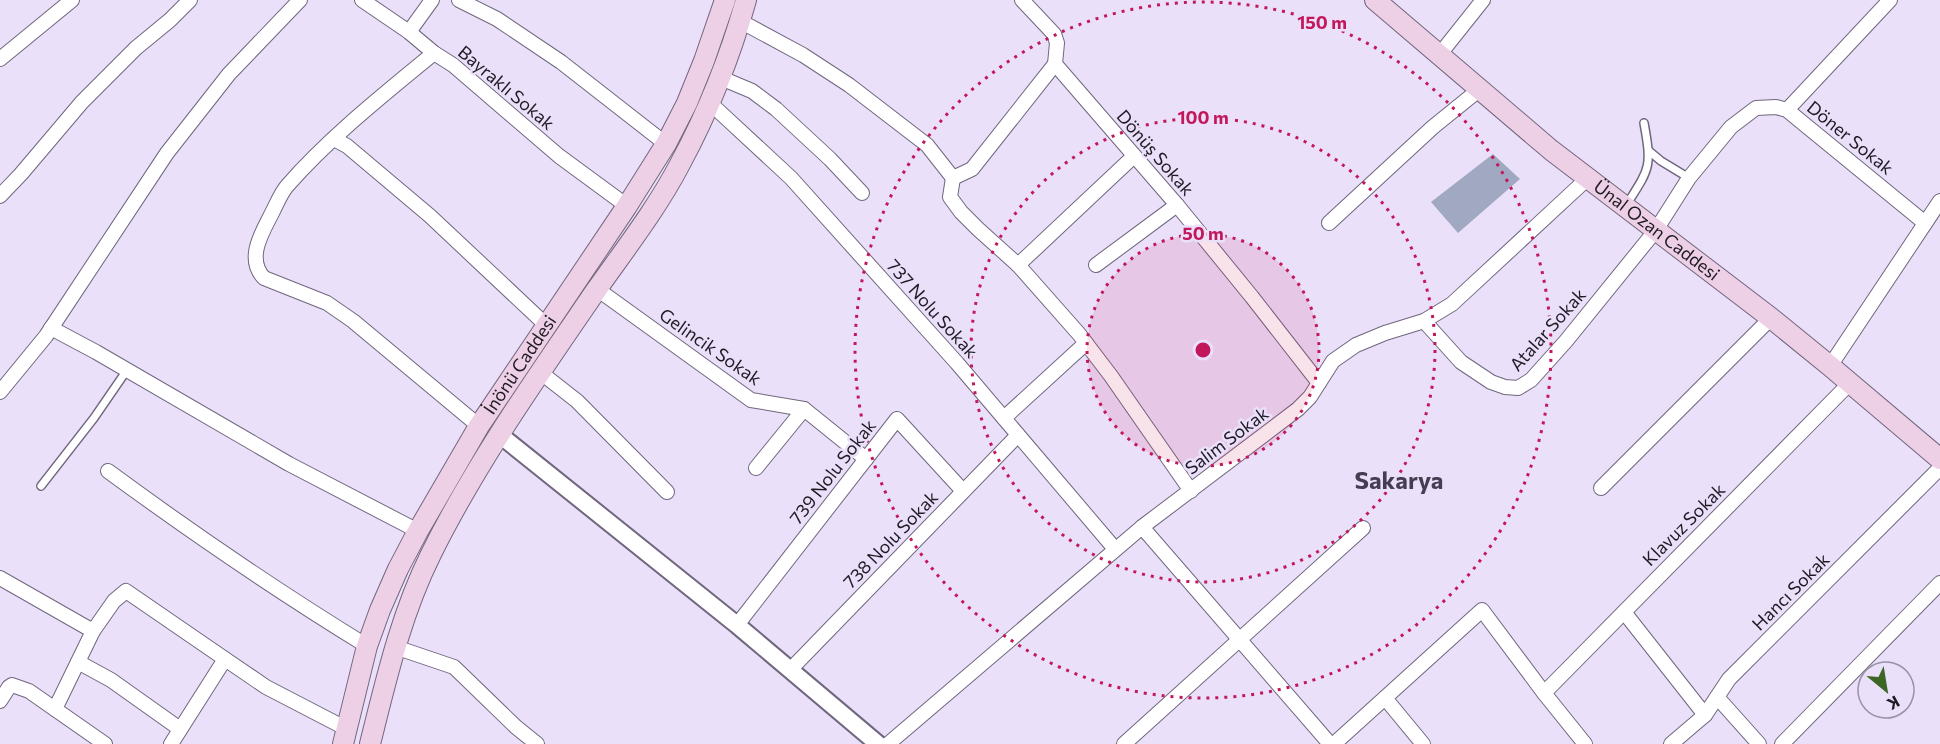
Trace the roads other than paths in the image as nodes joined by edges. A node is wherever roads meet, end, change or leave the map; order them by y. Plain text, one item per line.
1 (72, 0) edge
2 (190, 0) edge
3 (300, 0) edge
4 (362, 0) edge
5 (432, 0) edge
6 (459, 0) edge
7 (725, 0) edge
8 (746, 0) edge
9 (1022, 0) edge
10 (1375, 0) edge
11 (1483, 0) edge
12 (1890, 0) edge
13 (740, 21) junction
14 (409, 32) junction
15 (434, 53) junction
16 (1440, 54) junction
17 (0, 59) edge
18 (1055, 64) junction
19 (721, 78) junction
20 (1480, 89) junction
21 (710, 103) junction
22 (1787, 110) junction
23 (1644, 123) dead end
24 (334, 139) junction
25 (666, 144) junction
26 (1649, 151) junction
27 (1134, 156) junction
28 (953, 178) junction
29 (1588, 178) junction
30 (1689, 178) junction
31 (862, 193) dead end
32 (0, 196) edge
33 (1940, 201) edge
34 (1177, 205) junction
35 (627, 206) junction
36 (1626, 206) junction
37 (1329, 223) dead end
38 (1925, 223) junction
39 (1656, 230) junction
40 (1018, 265) junction
41 (1096, 265) dead end
42 (597, 289) junction
43 (1771, 318) junction
44 (1424, 321) junction
45 (546, 325) junction
46 (51, 328) junction
47 (1086, 343) junction
48 (1830, 366) junction
49 (127, 369) junction
50 (540, 372) junction
51 (1319, 383) junction
52 (1850, 383) junction
53 (0, 392) edge
54 (804, 409) junction
55 (1004, 418) junction
56 (479, 426) junction
57 (500, 435) junction
58 (1018, 435) junction
59 (866, 459) junction
60 (1940, 459) edge
61 (756, 468) dead end
62 (1940, 468) edge
63 (108, 471) dead end
64 (41, 486) dead end
65 (1601, 488) dead end
66 (963, 491) junction
67 (1191, 491) junction
68 (667, 492) dead end
69 (1142, 527) junction
70 (1363, 528) dead end
71 (418, 531) junction
72 (1116, 549) junction
73 (0, 578) edge
74 (1940, 583) edge
75 (1624, 612) junction
76 (737, 625) junction
77 (93, 631) junction
78 (1240, 639) junction
79 (367, 646) junction
80 (395, 647) junction
81 (225, 658) junction
82 (78, 662) junction
83 (790, 670) junction
84 (1544, 693) junction
85 (1717, 697) junction
86 (1384, 698) junction
87 (0, 701) edge
88 (55, 709) junction
89 (1705, 715) junction
90 (180, 729) junction
91 (345, 737) edge
92 (105, 744) edge
93 (171, 744) edge
94 (372, 744) edge
95 (537, 744) edge
96 (878, 744) edge
97 (888, 744) edge
98 (1124, 744) edge
99 (1332, 744) edge
100 (1423, 744) edge
101 (1585, 744) edge
102 (1671, 744) edge
103 (1759, 744) edge
104 (1782, 744) edge

1 - 17 street
2 - 32 street
3 - 46 street
4 - 14 street, Bayraklı Sokak
5 - 14 street
6 - 25 street
7 - 25 main road, İnönü Caddesi
8 - 13 main road, İnönü Caddesi
9 - 18 street
10 - 16 main road, Ünal Ozan Caddesi
11 - 16 street
12 - 22 street
13 - 19 main road, İnönü Caddesi
13 - 28 street
14 - 15 street, Bayraklı Sokak
15 - 24 street
15 - 35 street, Bayraklı Sokak
16 - 20 main road, Ünal Ozan Caddesi
18 - 27 street, Dönüş Sokak
18 - 28 street
19 - 21 main road, İnönü Caddesi
19 - 31 street
20 - 29 main road, Ünal Ozan Caddesi
20 - 37 street
21 - 42 main road, İnönü Caddesi
21 - 55 street, 737 Nolu Sokak
22 - 30 street, Döner Sokak
22 - 38 street, Döner Sokak
23 - 26 lane
24 - 45 street
24 - 56 street
25 - 35 main road, İnönü Caddesi
26 - 30 lane
26 - 36 lane
27 - 34 street, Dönüş Sokak
27 - 40 street
28 - 40 street
29 - 36 main road, Ünal Ozan Caddesi
29 - 44 street, Salim Sokak
30 - 39 street, Döner Sokak
33 - 38 street
34 - 41 street
34 - 51 street, Dönüş Sokak
35 - 45 main road, İnönü Caddesi
36 - 39 main road, Ünal Ozan Caddesi
38 - 48 street
39 - 43 main road, Ünal Ozan Caddesi
39 - 44 street, Atalar Sokak
40 - 47 street
42 - 50 main road, İnönü Caddesi
42 - 54 street, Gelincik Sokak
43 - 48 main road, Ünal Ozan Caddesi
43 - 65 street
44 - 51 street, Salim Sokak
45 - 56 main road, İnönü Caddesi
46 - 49 street
46 - 53 street
47 - 55 street
47 - 67 street
48 - 52 main road, Ünal Ozan Caddesi
49 - 64 lane
49 - 71 street
50 - 57 main road, İnönü Caddesi
50 - 68 street
51 - 67 street, Salim Sokak
52 - 60 main road, Ünal Ozan Caddesi
52 - 75 street, Klavuz Sokak
54 - 59 street, Gelincik Sokak
54 - 61 street
55 - 58 street, 737 Nolu Sokak
56 - 71 main road, İnönü Caddesi
57 - 76 street
57 - 80 main road, İnönü Caddesi
58 - 66 street, 738 Nolu Sokak
58 - 72 street, 737 Nolu Sokak
59 - 66 street, 739 Nolu Sokak
59 - 76 street, 739 Nolu Sokak
62 - 85 street, Hancı Sokak
63 - 79 street
66 - 83 street, 738 Nolu Sokak
67 - 69 street, Salim Sokak
69 - 72 street, Salim Sokak
69 - 78 street
70 - 78 street
71 - 79 main road, İnönü Caddesi
72 - 97 street, Salim Sokak
73 - 77 street
74 - 104 street
75 - 84 street, Klavuz Sokak
75 - 89 street
76 - 83 street
77 - 81 street
77 - 82 street
78 - 98 street
78 - 99 street
79 - 91 main road, İnönü Caddesi
80 - 94 main road, İnönü Caddesi
80 - 95 street
81 - 90 street
81 - 91 street
82 - 88 street
82 - 90 street
83 - 96 street
84 - 86 street
84 - 101 street
85 - 89 street, Hancı Sokak
85 - 103 street
86 - 99 street
86 - 100 street
87 - 88 street
88 - 92 street
89 - 102 street, Hancı Sokak
90 - 93 street

